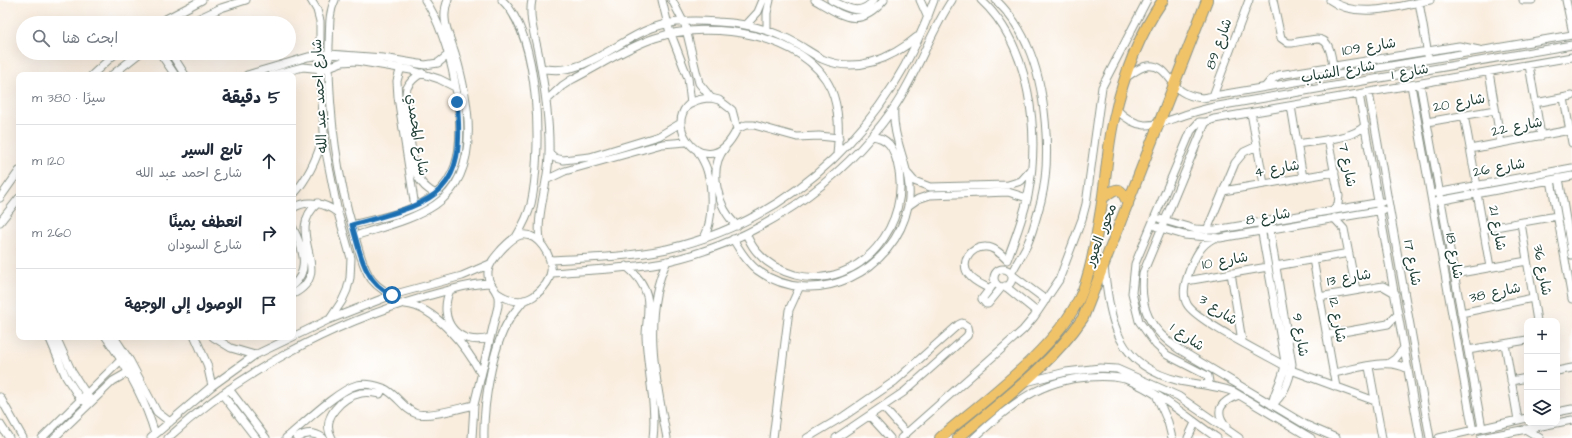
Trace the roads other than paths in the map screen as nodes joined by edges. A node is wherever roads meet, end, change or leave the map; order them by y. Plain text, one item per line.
1 (202, 0) edge
2 (246, 0) edge
3 (311, 0) edge
4 (335, 0) edge
5 (425, 0) edge
6 (448, 0) edge
7 (502, 0) edge
8 (532, 0) edge
9 (662, 0) edge
10 (672, 0) edge
11 (763, 0) edge
12 (770, 0) edge
13 (815, 0) edge
14 (832, 0) edge
15 (874, 0) edge
16 (884, 0) edge
17 (920, 0) edge
18 (934, 0) edge
19 (952, 0) edge
20 (981, 0) edge
21 (996, 0) edge
22 (1147, 0) edge
23 (1163, 0) edge
24 (1207, 0) edge
25 (1249, 0) edge
26 (1273, 0) edge
27 (1330, 0) edge
28 (1430, 0) edge
29 (1523, 0) edge
30 (1532, 0) edge
31 (1566, 0) edge
32 (1419, 2) junction
33 (171, 16) edge
34 (204, 16) edge
35 (928, 18) junction
36 (682, 20) junction
37 (668, 24) junction
38 (746, 25) junction
39 (767, 30) junction
40 (1572, 30) edge
41 (686, 31) junction
42 (672, 34) junction
43 (1572, 35) edge
44 (919, 36) junction
45 (1572, 45) edge
46 (808, 51) junction
47 (1428, 51) junction
48 (1481, 51) junction
49 (329, 54) junction
50 (320, 55) junction
51 (448, 55) junction
52 (1446, 57) junction
53 (1572, 57) edge
54 (805, 58) junction
55 (1429, 59) junction
56 (108, 60) edge
57 (131, 60) edge
58 (165, 60) edge
59 (175, 60) edge
60 (1529, 65) junction
61 (1333, 66) junction
62 (1448, 66) junction
63 (329, 67) junction
64 (401, 67) junction
65 (541, 68) junction
66 (320, 69) junction
67 (95, 72) edge
68 (116, 72) edge
69 (173, 72) edge
70 (183, 72) edge
71 (257, 72) edge
72 (284, 72) edge
73 (1489, 72) junction
74 (422, 73) junction
75 (1125, 78) junction
76 (1174, 84) junction
77 (1420, 84) junction
78 (1411, 85) junction
79 (455, 87) junction
80 (1265, 87) junction
81 (1369, 92) junction
82 (1359, 94) junction
83 (1028, 96) junction
84 (1041, 96) junction
85 (1213, 96) junction
86 (1572, 96) edge
87 (711, 98) junction
88 (885, 98) junction
89 (1564, 98) junction
90 (546, 101) junction
91 (1535, 103) junction
92 (691, 104) junction
93 (895, 106) junction
94 (1291, 106) junction
95 (1116, 109) junction
96 (1043, 110) junction
97 (1495, 110) junction
98 (1030, 112) junction
99 (1251, 113) junction
100 (1464, 115) junction
101 (1206, 122) junction
102 (1427, 122) junction
103 (681, 123) junction
104 (1159, 124) junction
105 (1365, 125) junction
106 (737, 129) junction
107 (1570, 130) junction
108 (324, 133) junction
109 (1352, 134) junction
110 (872, 136) junction
111 (1541, 136) junction
112 (839, 138) junction
113 (1328, 139) junction
114 (686, 142) junction
115 (1368, 142) junction
116 (1501, 143) junction
117 (1572, 143) edge
118 (1298, 144) junction
119 (727, 146) junction
120 (1257, 146) junction
121 (1470, 149) junction
122 (697, 150) junction
123 (549, 153) junction
124 (840, 153) junction
125 (851, 159) junction
126 (1572, 168) edge
127 (1031, 170) junction
128 (1335, 172) junction
129 (908, 174) junction
130 (16, 175) edge
131 (1572, 176) edge
132 (1303, 178) junction
133 (1559, 178) junction
134 (548, 179) junction
135 (1551, 180) junction
136 (1264, 184) junction
137 (1477, 186) junction
138 (296, 191) edge
139 (1223, 191) junction
140 (1477, 193) junction
141 (436, 194) junction
142 (1339, 196) junction
143 (1440, 196) junction
144 (0, 198) edge
145 (1027, 198) junction
146 (1103, 198) junction
147 (1431, 198) junction
148 (1388, 201) junction
149 (16, 202) edge
150 (1378, 202) junction
151 (318, 203) junction
152 (1128, 204) junction
153 (777, 205) junction
154 (908, 206) junction
155 (296, 207) edge
156 (415, 207) junction
157 (1350, 207) junction
158 (1389, 208) junction
159 (1333, 210) junction
160 (1380, 210) junction
161 (338, 213) junction
162 (782, 214) junction
163 (1352, 215) junction
164 (1557, 216) junction
165 (1334, 218) junction
166 (1164, 220) junction
167 (1153, 221) junction
168 (1268, 221) junction
169 (0, 222) edge
170 (1260, 223) junction
171 (1520, 223) junction
172 (352, 225) junction
173 (737, 226) junction
174 (1161, 228) junction
175 (1270, 229) junction
176 (1344, 229) junction
177 (1484, 229) junction
178 (1207, 230) junction
179 (1261, 231) junction
180 (746, 234) junction
181 (296, 235) edge
182 (355, 236) junction
183 (1190, 236) junction
184 (516, 237) junction
185 (704, 238) junction
186 (1214, 238) junction
187 (733, 239) junction
188 (693, 242) junction
189 (542, 246) junction
190 (1198, 251) junction
191 (696, 253) junction
192 (1349, 253) junction
193 (1572, 255) edge
194 (1313, 259) junction
195 (550, 260) junction
196 (1007, 260) junction
197 (667, 261) junction
198 (1527, 261) junction
199 (490, 264) junction
200 (626, 266) junction
201 (1104, 266) junction
202 (1276, 266) junction
203 (1268, 267) junction
204 (1490, 267) junction
205 (1003, 269) junction
206 (551, 273) junction
207 (1011, 274) junction
208 (1231, 274) junction
209 (1454, 274) junction
210 (1392, 276) junction
211 (1186, 281) junction
212 (296, 282) edge
213 (995, 282) junction
214 (1570, 282) edge
215 (489, 283) junction
216 (800, 286) junction
217 (1004, 286) junction
218 (1383, 286) junction
219 (990, 289) junction
220 (1571, 289) edge
221 (450, 290) junction
222 (1356, 290) junction
223 (296, 292) edge
224 (497, 293) junction
225 (1394, 293) junction
226 (392, 295) junction
227 (1320, 297) junction
228 (1533, 298) junction
229 (1572, 299) edge
230 (524, 300) junction
231 (1046, 300) junction
232 (399, 304) junction
233 (1037, 312) junction
234 (1398, 313) junction
235 (1461, 313) junction
236 (1536, 318) edge
237 (328, 320) junction
238 (1388, 324) junction
239 (1402, 333) junction
240 (296, 335) edge
241 (1326, 335) junction
242 (490, 338) junction
243 (49, 340) edge
244 (57, 340) edge
245 (109, 340) edge
246 (115, 340) edge
247 (196, 340) edge
248 (218, 340) edge
249 (286, 340) edge
250 (1524, 341) edge
251 (1242, 342) junction
252 (1505, 344) junction
253 (1404, 348) junction
254 (1468, 350) junction
255 (255, 355) junction
256 (124, 358) junction
257 (1389, 364) junction
258 (1369, 367) junction
259 (1288, 368) junction
260 (1572, 368) edge
261 (1408, 369) junction
262 (131, 370) junction
263 (1560, 370) edge
264 (1334, 373) junction
265 (481, 374) junction
266 (1524, 379) edge
267 (1511, 381) junction
268 (1024, 382) junction
269 (1205, 385) junction
270 (212, 386) junction
271 (1336, 386) junction
272 (229, 388) junction
273 (382, 388) junction
274 (222, 394) junction
275 (1156, 395) junction
276 (1239, 395) junction
277 (0, 397) edge
278 (84, 397) junction
279 (1375, 401) junction
280 (90, 402) junction
281 (474, 405) junction
282 (1272, 405) junction
283 (883, 407) junction
284 (1572, 408) edge
285 (1560, 411) edge
286 (870, 416) junction
287 (1524, 419) edge
288 (1518, 420) junction
289 (1572, 420) edge
290 (170, 422) junction
291 (1194, 422) junction
292 (0, 424) edge
293 (1482, 428) junction
294 (1523, 429) junction
295 (1473, 431) junction
296 (971, 434) edge
297 (153, 436) edge
298 (903, 436) edge
299 (1236, 436) edge
300 (667, 437) edge
301 (9, 438) edge
302 (23, 438) edge
303 (42, 438) edge
304 (54, 438) edge
305 (168, 438) edge
306 (256, 438) edge
307 (266, 438) edge
308 (286, 438) edge
309 (297, 438) edge
310 (323, 438) edge
311 (332, 438) edge
312 (472, 438) edge
313 (484, 438) edge
314 (653, 438) edge
315 (773, 438) edge
316 (807, 438) edge
317 (836, 438) edge
318 (890, 438) edge
319 (940, 438) edge
320 (958, 438) edge
321 (1172, 438) edge
322 (1188, 438) edge
323 (1217, 438) edge
324 (1311, 438) edge
325 (1336, 438) edge
326 (1382, 438) edge
327 (1420, 438) edge
328 (1430, 438) edge
329 (1439, 438) edge
330 (1481, 438) edge
331 (1540, 438) edge

1 - 33 street
2 - 34 street
3 - 50 street, شارع احمد عبد الله
4 - 49 street, شارع احمد عبد الله
5 - 51 street
6 - 182 street
7 - 184 street
8 - 65 street
9 - 37 street
10 - 36 street
11 - 38 street
12 - 39 street
13 - 16 street
14 - 15 street
17 - 35 street
18 - 35 street
19 - 93 street
20 - 83 street
21 - 84 street
22 - 231 street
23 - 75 highway, محور العبور
24 - 76 highway, محور العبور
25 - 85 street, شارع 89
26 - 61 street
27 - 32 street
28 - 32 street
29 - 30 street
31 - 40 street
32 - 47 street
35 - 44 street
36 - 37 street
36 - 38 street
36 - 41 street
37 - 42 street
37 - 65 street
38 - 39 street
39 - 46 street
41 - 42 street
41 - 54 street
41 - 87 street
42 - 90 street
42 - 92 street
43 - 48 street, شارع الشباب
44 - 46 street
44 - 88 street
45 - 62 street, شارع الشباب
46 - 54 street
47 - 48 street, شارع 109
47 - 55 street
47 - 61 street, شارع 109
48 - 52 street, شارع الشباب
49 - 50 street
49 - 51 street
49 - 63 street, شارع احمد عبد الله
50 - 66 street, شارع احمد عبد الله
50 - 71 street
51 - 79 street
52 - 55 street, شارع الشباب
52 - 62 street
53 - 60 street, شارع 1
54 - 112 street
55 - 80 street, شارع الشباب
56 - 67 street
57 - 68 street
58 - 69 street
59 - 70 street
60 - 73 street, شارع 1
60 - 91 street
61 - 80 street, شارع 109
62 - 104 street, شارع الشباب
63 - 64 street
63 - 66 street
63 - 172 street, شارع احمد عبد الله
64 - 74 street
64 - 156 street, شارع المحمدي
65 - 90 street
66 - 72 street
66 - 108 street, شارع احمد عبد الله
73 - 77 street, شارع 1
73 - 97 street
74 - 79 street
74 - 141 street, شارع المحمدي
75 - 76 street, شارع الشباب
75 - 95 highway, محور العبور
76 - 85 street, شارع الشباب
76 - 104 highway, محور العبور
77 - 78 street, شارع 1
77 - 102 street, شارع 18
78 - 81 street, شارع 1
78 - 147 street, شارع 18
79 - 141 street
80 - 85 street, شارع الشباب
81 - 82 street, شارع 1
81 - 148 street, شارع 17
82 - 94 street, شارع 1
82 - 105 street, شارع 17
83 - 84 street
83 - 98 street
84 - 96 street
86 - 89 street
87 - 92 street
87 - 106 street
88 - 93 street
88 - 124 street
89 - 91 street
89 - 107 street
90 - 123 street
91 - 111 street
92 - 103 street
93 - 110 street
93 - 129 street
94 - 99 street, شارع 1
94 - 118 street
95 - 104 street, شارع الشباب
95 - 146 highway, محور العبور
96 - 98 street
96 - 207 street
97 - 100 street, شارع 20
97 - 116 street
98 - 127 street
99 - 101 street, شارع 1
99 - 120 street
100 - 102 street, شارع 20
100 - 121 street
101 - 166 street, شارع 1
101 - 167 street, شارع 1
102 - 143 street, شارع 18
103 - 114 street
103 - 123 street
104 - 152 highway, محور العبور
105 - 109 street
105 - 115 street, شارع 17
106 - 112 street
106 - 119 street
107 - 111 street, شارع 22
107 - 117 street
108 - 138 street
108 - 161 street, شارع احمد عبد الله
109 - 113 street
109 - 115 street
110 - 125 street
110 - 180 street
111 - 116 street, شارع 22
112 - 124 street
113 - 118 street
113 - 128 street, شارع 7
114 - 122 street
114 - 134 street
115 - 150 street, شارع 17
116 - 121 street, شارع 22
118 - 132 street
119 - 122 street
119 - 173 street
120 - 136 street
120 - 139 street
121 - 137 street
122 - 185 street
123 - 134 street
124 - 125 street
124 - 153 street
125 - 162 street
126 - 137 street, شارع 26
127 - 129 street
127 - 145 street
128 - 132 street, شارع 4
128 - 142 street, شارع 7
129 - 154 street
130 - 144 street
131 - 133 street, شارع 26
132 - 136 street, شارع 4
133 - 135 street, شارع 26
133 - 193 street
134 - 189 street
135 - 140 street, شارع 26
135 - 164 street
136 - 139 street, شارع 4
137 - 143 street, شارع 26
139 - 178 street
140 - 143 street, شارع 26
140 - 177 street, شارع 21
141 - 156 street
142 - 157 street, شارع 7
142 - 159 street, شارع 7
143 - 147 street, شارع 26
143 - 209 street, شارع 18
145 - 154 street
145 - 196 street
146 - 152 highway
146 - 319 highway, محور العبور
147 - 295 street, شارع 18
148 - 150 street, شارع 8
148 - 158 street, شارع 17
149 - 169 street
150 - 157 street, شارع 8
150 - 160 street, شارع 17
151 - 155 street
151 - 161 street
151 - 223 street
152 - 201 highway, محور العبور
153 - 162 street
153 - 173 street
154 - 216 street
156 - 172 street
157 - 159 street, شارع 8
158 - 160 street, شارع 8
158 - 328 street, شارع 17
159 - 168 street, شارع 8
160 - 163 street, شارع 8
160 - 210 street, شارع 17
161 - 237 street, شارع احمد عبد الله
162 - 180 street
163 - 165 street, شارع 8
163 - 176 street
164 - 171 street
164 - 214 street
165 - 175 street, شارع 8
165 - 176 street
166 - 167 street, شارع 8
166 - 174 street, شارع 1
166 - 178 street, شارع 8
167 - 174 street, شارع 8
167 - 269 street, شارع 1
168 - 170 street, شارع 8
168 - 175 street, شارع 9
170 - 178 street, شارع 8
170 - 179 street, شارع 9
171 - 177 street
171 - 198 street, شارع 36
172 - 182 street, شارع احمد عبد الله
173 - 185 street
174 - 183 street, شارع 8
174 - 282 street, شارع 1
175 - 179 street, شارع 8
175 - 202 street, شارع 9
176 - 192 street
177 - 204 street, شارع 21
179 - 186 street, شارع 8
179 - 203 street, شارع 9
180 - 187 street
181 - 212 street
182 - 226 street, شارع احمد عبد الله
183 - 186 street, شارع 8
183 - 190 street
184 - 189 street
184 - 199 street
185 - 188 street
186 - 190 street, شارع 3
187 - 191 street
187 - 216 street
188 - 191 street
188 - 195 street
189 - 195 street
190 - 211 street, شارع 3
191 - 197 street
192 - 194 street
192 - 222 street
194 - 202 street
194 - 227 street, شارع 12
195 - 206 street
196 - 205 street
196 - 219 street
197 - 200 street
197 - 300 street
198 - 204 street
198 - 228 street, شارع 36
199 - 215 street
199 - 226 street
200 - 206 street
200 - 314 street
201 - 268 highway, محور العبور
201 - 269 street
202 - 259 street, شارع 9
203 - 208 street, شارع 10
203 - 259 street, شارع 9
204 - 209 street
205 - 207 street
205 - 213 street
206 - 230 street
207 - 217 street
207 - 231 street
208 - 211 street, شارع 10
208 - 251 street
209 - 235 street, شارع 18
210 - 218 street, شارع 13
210 - 225 street, شارع 17
211 - 251 street, شارع 3
213 - 217 street
213 - 219 street
214 - 220 street
215 - 221 street
215 - 224 street
216 - 315 street
217 - 219 street
217 - 233 street
218 - 222 street, شارع 13
218 - 225 street, شارع 13
220 - 229 street
221 - 232 street
221 - 242 street
222 - 227 street, شارع 13
224 - 230 street
224 - 242 street
225 - 234 street, شارع 17
226 - 237 street
227 - 241 street, شارع 12
228 - 235 street, شارع 38
228 - 236 street, شارع 36
230 - 313 street
231 - 233 street
232 - 265 street
232 - 272 street
233 - 298 street
234 - 238 street
234 - 239 street, شارع 17
235 - 254 street, شارع 18
237 - 240 street
238 - 239 street
238 - 241 street
239 - 253 street, شارع 17
241 - 264 street, شارع 12
242 - 265 street
243 - 278 street
244 - 278 street
245 - 256 street
246 - 256 street
247 - 270 street
248 - 255 street
249 - 255 street
250 - 252 street
251 - 259 street, شارع 3
252 - 254 street
252 - 267 street
253 - 257 street
253 - 261 street, شارع 17
254 - 293 street, شارع 18
255 - 270 street
256 - 262 street
256 - 278 street
257 - 258 street
257 - 261 street
258 - 264 street
258 - 279 street
259 - 271 street, شارع 3
259 - 282 street, شارع 9
260 - 263 street
261 - 327 street, شارع 17
262 - 280 street
262 - 290 street
262 - 297 street
264 - 271 street, شارع 12
265 - 281 street
266 - 267 street
267 - 288 street
268 - 296 highway, محور العبور
268 - 299 street
269 - 276 street
270 - 290 street
271 - 279 street, شارع 3
272 - 274 street
272 - 307 street
273 - 281 street
273 - 308 street
273 - 311 street
274 - 305 street
274 - 306 street
275 - 291 street
275 - 296 street
275 - 321 street
276 - 299 street
276 - 324 street
277 - 302 street
278 - 280 street
278 - 303 street
279 - 326 street
280 - 304 street
281 - 312 street
282 - 325 street, شارع 1
283 - 286 street
283 - 298 street
283 - 316 street
284 - 285 street
286 - 317 street
286 - 318 street
287 - 288 street
288 - 293 street
289 - 294 street
290 - 297 street
291 - 322 street
291 - 323 street
292 - 301 street
293 - 295 street
294 - 330 street
294 - 331 street
295 - 329 street
296 - 320 highway, محور العبور
309 - 310 street

